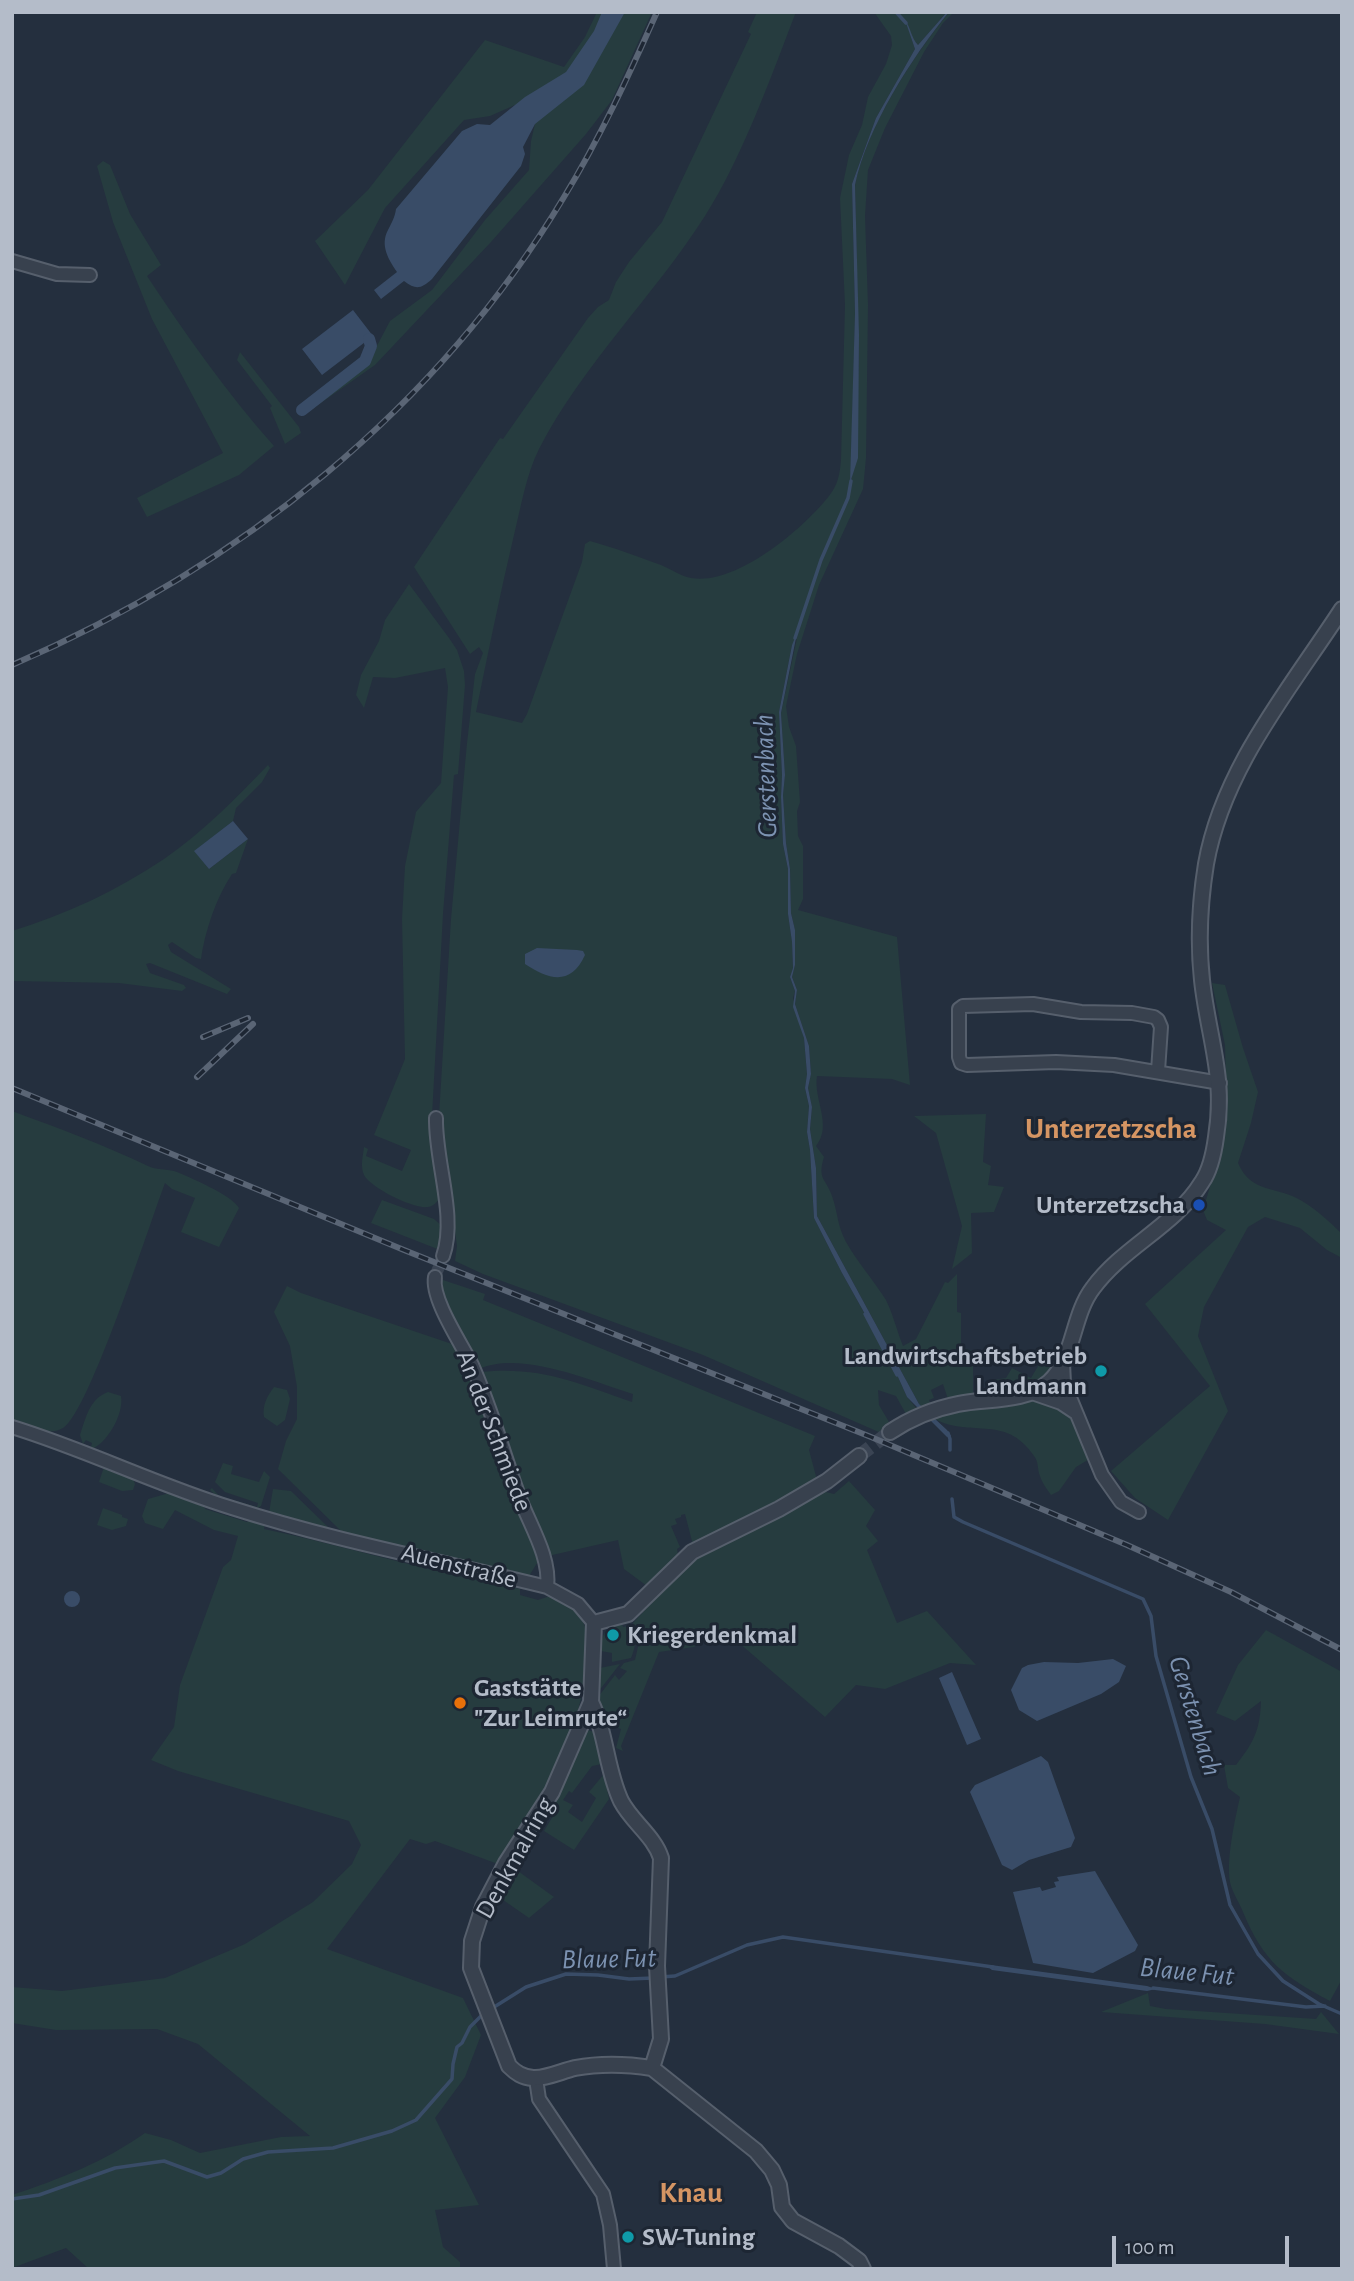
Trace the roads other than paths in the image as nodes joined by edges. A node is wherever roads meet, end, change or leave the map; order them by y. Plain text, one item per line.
1 (12, 261) edge
2 (90, 275) dead end
3 (1342, 609) edge
4 (1158, 1071) junction
5 (1220, 1083) junction
6 (436, 1118) dead end
7 (443, 1256) tunnel mouth
8 (435, 1277) tunnel mouth
9 (1063, 1363) junction
10 (1032, 1393) junction
11 (1076, 1413) junction
12 (12, 1426) edge
13 (890, 1432) tunnel mouth
14 (859, 1456) tunnel mouth
15 (1139, 1512) dead end
16 (547, 1587) junction
17 (594, 1623) junction
18 (591, 1702) junction
19 (652, 2068) junction
20 (536, 2079) junction
21 (614, 2269) edge
22 (863, 2269) edge

1 - 2 street
3 - 5 street
4 - 4 street
4 - 5 street
5 - 9 street
6 - 7 street
8 - 16 street, An der Schmiede
9 - 10 street
9 - 11 street
10 - 11 street
10 - 13 street
11 - 15 street
12 - 16 street, Auenstraße
14 - 17 street
16 - 17 street, Auenstraße
17 - 18 street, Denkmalring
18 - 19 street, Denkmalring
18 - 20 street, Denkmalring
19 - 20 street
19 - 22 street
20 - 21 street

